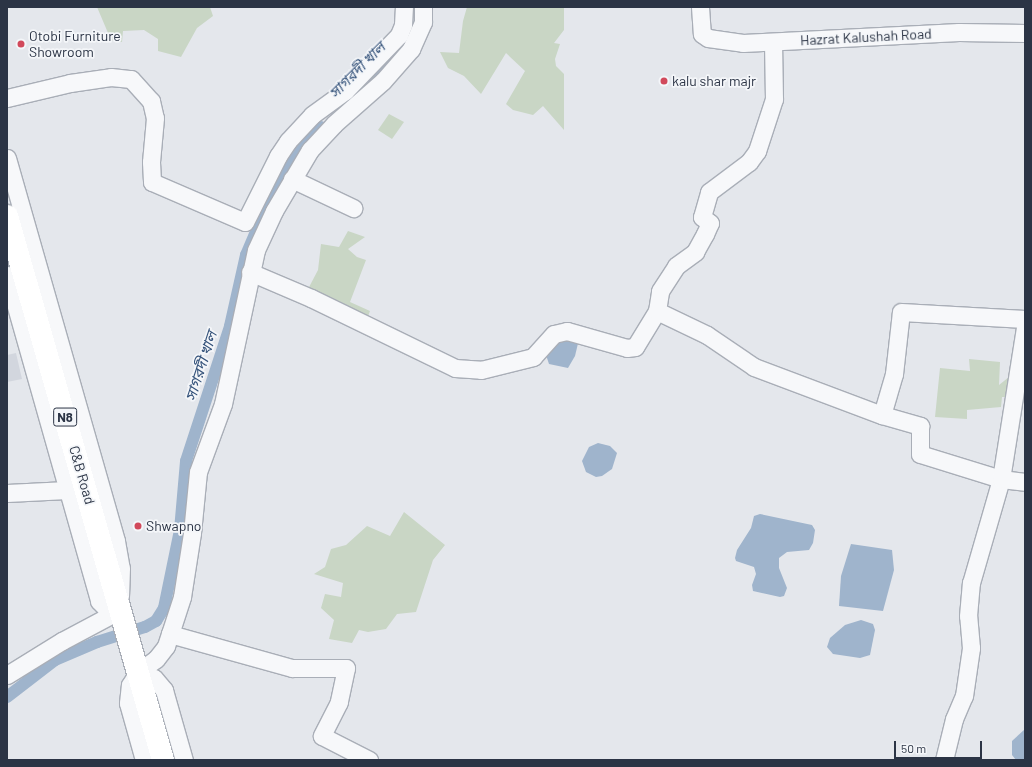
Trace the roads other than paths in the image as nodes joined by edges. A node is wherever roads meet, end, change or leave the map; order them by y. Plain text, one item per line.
1 (404, 7) edge
2 (423, 7) edge
3 (700, 7) edge
4 (1025, 33) edge
5 (773, 42) junction
6 (7, 98) edge
7 (7, 158) edge
8 (292, 179) junction
9 (353, 208) dead end
10 (7, 216) edge
11 (250, 272) junction
12 (8, 278) edge
13 (657, 311) junction
14 (1025, 320) edge
15 (1025, 328) edge
16 (882, 415) junction
17 (1000, 479) junction
18 (1025, 482) edge
19 (67, 490) junction
20 (7, 493) edge
21 (121, 614) junction
22 (170, 634) junction
23 (138, 672) junction
24 (7, 675) edge
25 (144, 760) edge
26 (163, 760) edge
27 (184, 760) edge
28 (369, 760) edge
29 (944, 760) edge

1 - 6 street
2 - 8 street
3 - 5 street, Hazrat Kalushah Road
4 - 5 street, Hazrat Kalushah Road
5 - 13 street
7 - 21 street
8 - 9 street
8 - 11 street
10 - 21 highway, C&B Road / N8
11 - 13 street
11 - 22 street
12 - 19 street
13 - 16 street
14 - 16 street
15 - 17 street
16 - 17 street
17 - 18 street
17 - 29 street
19 - 20 street
19 - 21 street
21 - 23 highway, N8
21 - 24 street
22 - 23 street
22 - 28 street
23 - 25 street
23 - 26 highway, N8
23 - 27 street

